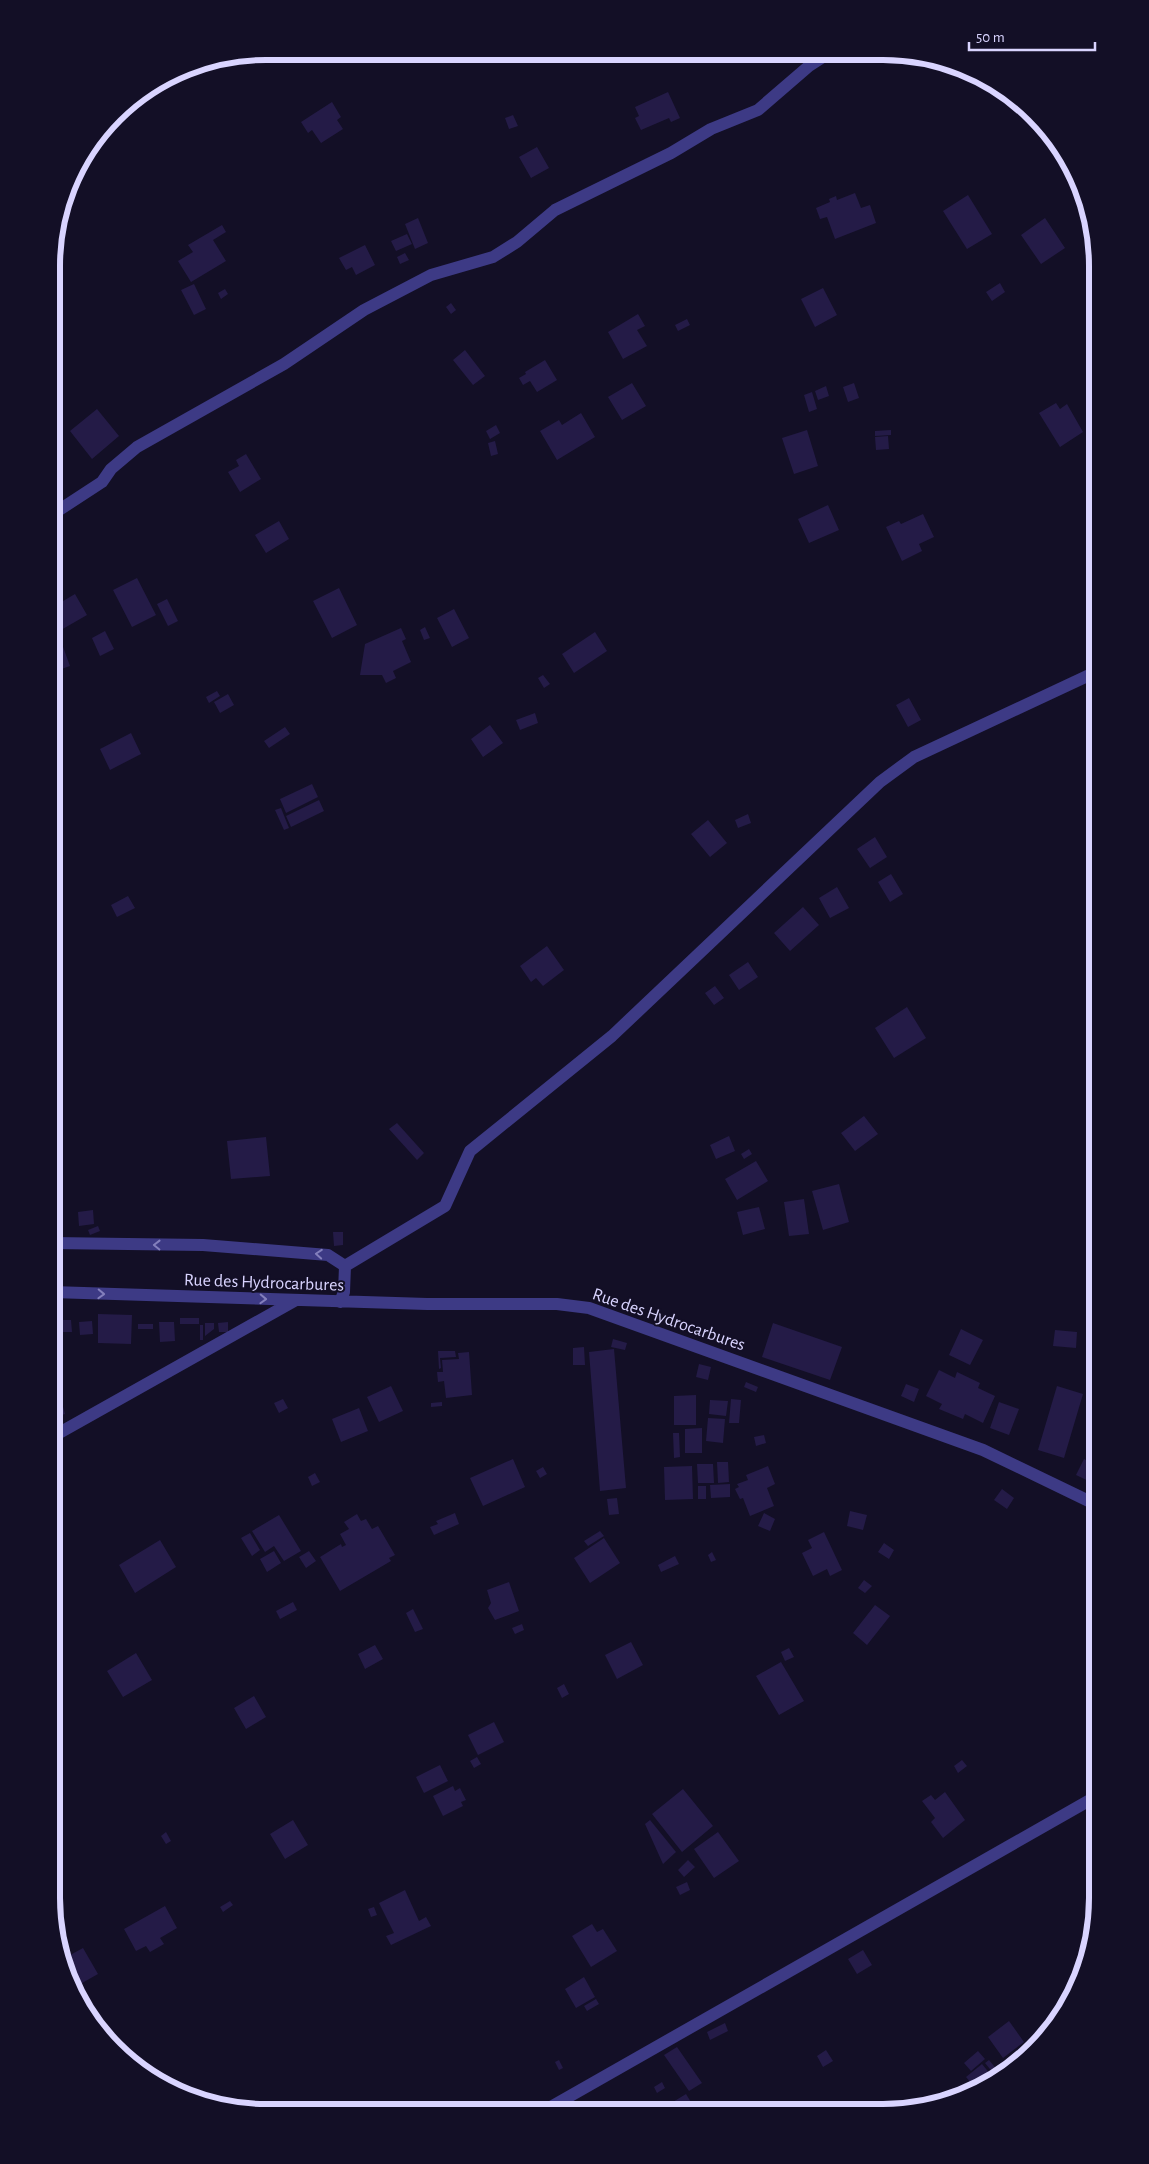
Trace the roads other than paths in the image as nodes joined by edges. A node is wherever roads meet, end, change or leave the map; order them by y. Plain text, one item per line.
1 (818, 60) edge
2 (60, 509) edge
3 (1089, 675) edge
4 (60, 1243) edge
5 (345, 1266) junction
6 (60, 1292) edge
7 (297, 1300) junction
8 (340, 1302) junction
9 (60, 1433) edge
10 (1089, 1501) edge
11 (1089, 1801) edge
12 (556, 2104) edge

1 - 2 street
3 - 5 street
5 -> 4 street
5 - 8 street
6 -> 7 street, Rue des Hydrocarbures
7 - 8 street, Rue des Hydrocarbures
7 - 9 street
8 - 10 street, Rue des Hydrocarbures
11 - 12 street

